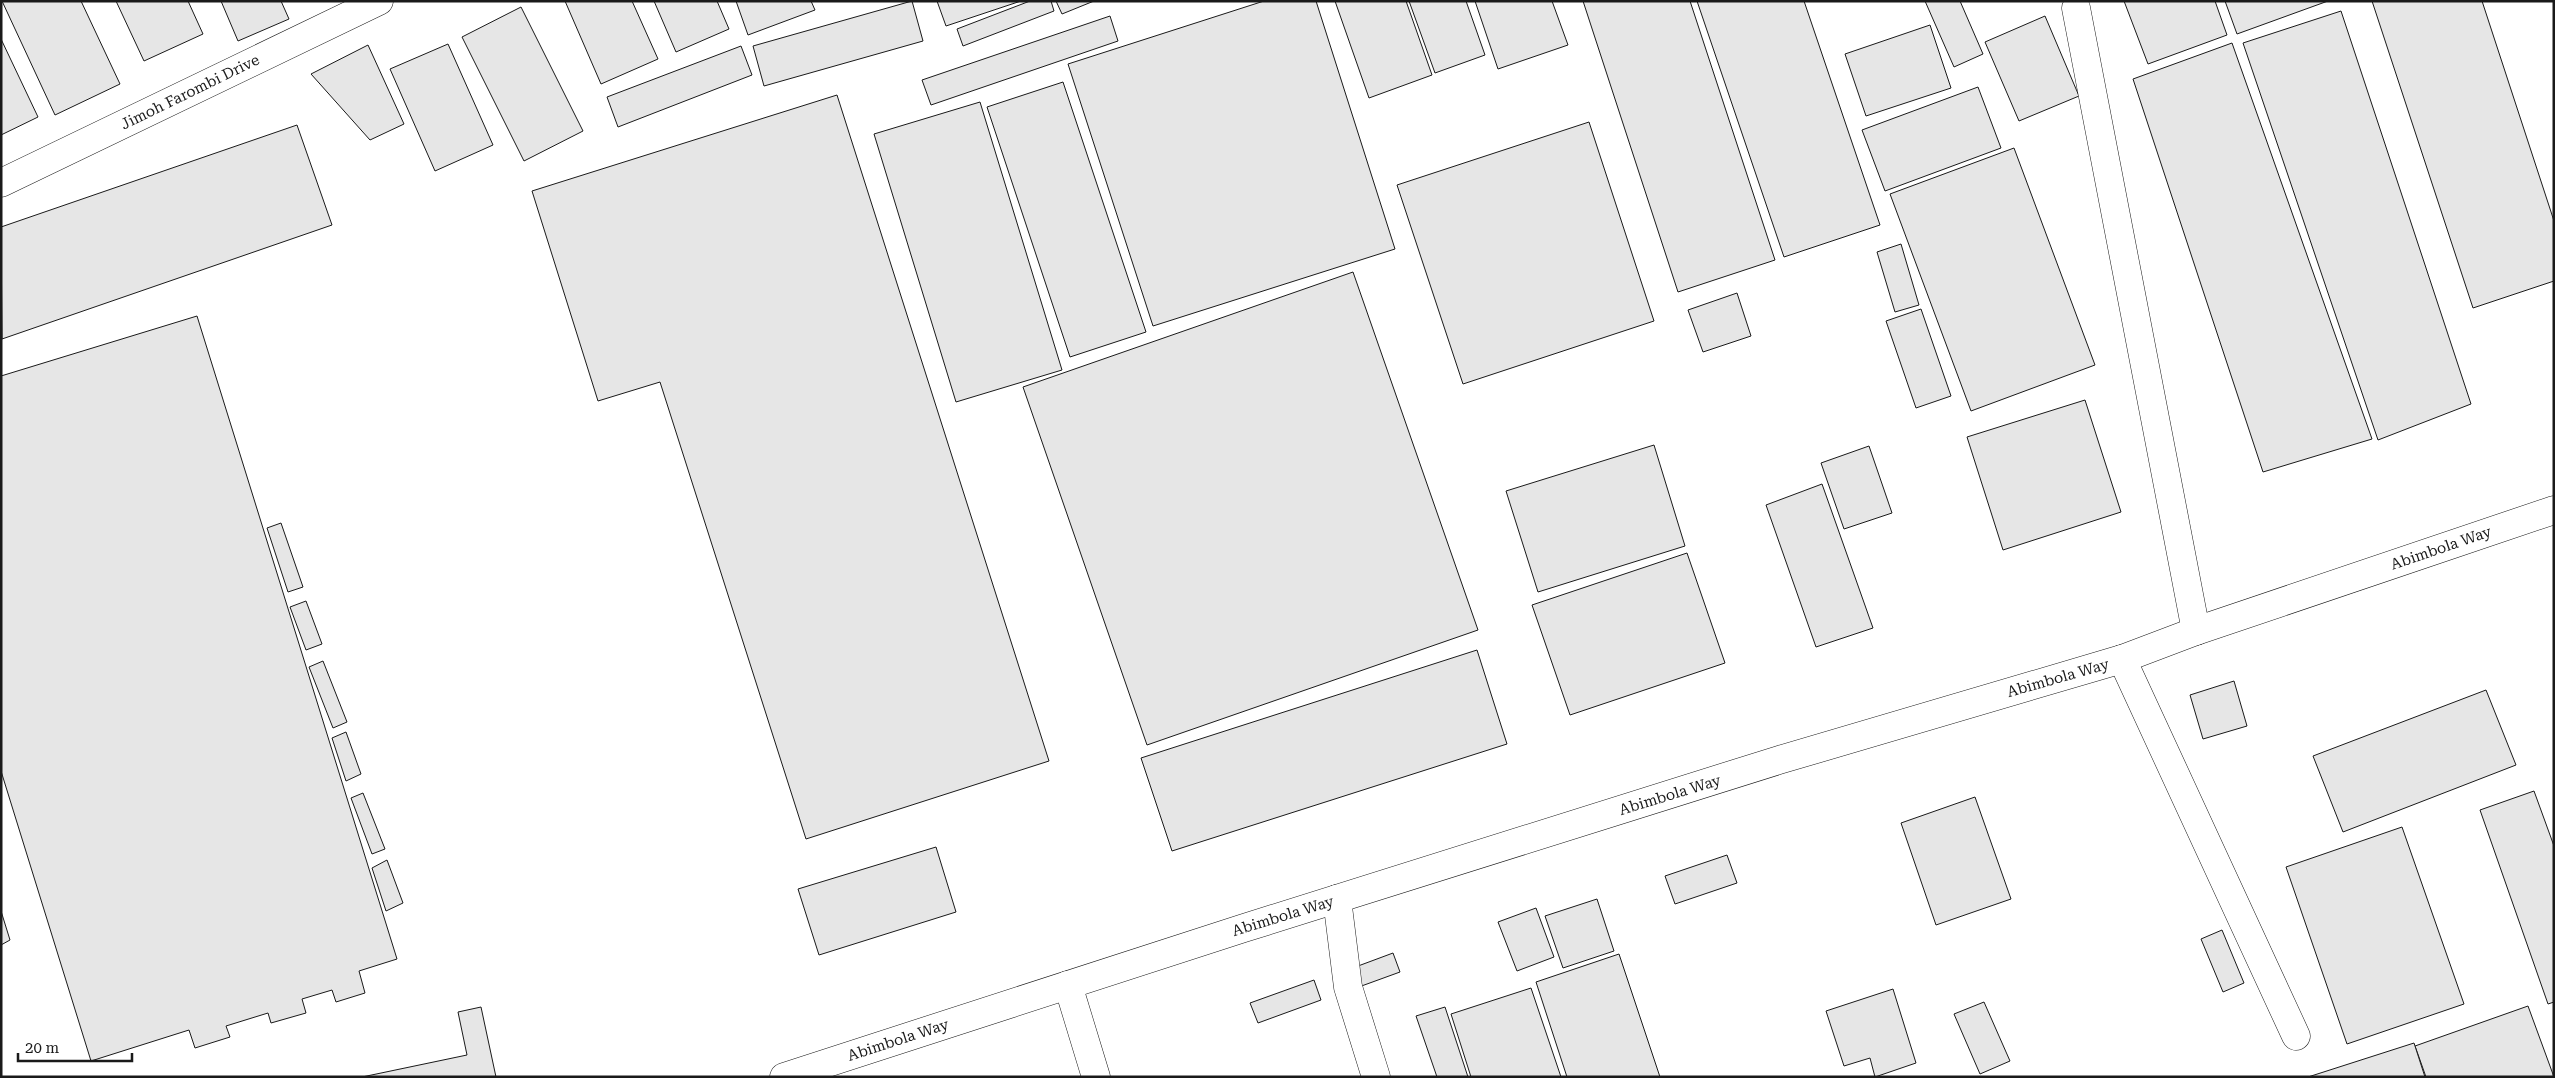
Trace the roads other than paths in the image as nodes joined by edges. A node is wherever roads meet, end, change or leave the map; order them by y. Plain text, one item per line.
1 (379, 1) edge
2 (2076, 8) dead end
3 (1, 183) edge
4 (2554, 510) edge
5 (2196, 631) junction
6 (2122, 659) junction
7 (1336, 899) junction
8 (1068, 985) junction
9 (2296, 1036) dead end
10 (784, 1077) edge
11 (1096, 1077) edge
12 (1376, 1077) edge

1 - 3 street, Jimoh Farombi Drive
2 - 5 street
4 - 5 street, Abimbola Way
5 - 6 street, Abimbola Way
6 - 7 street, Abimbola Way
6 - 9 street
7 - 8 street, Abimbola Way
7 - 12 street
8 - 10 street, Abimbola Way
8 - 11 street

